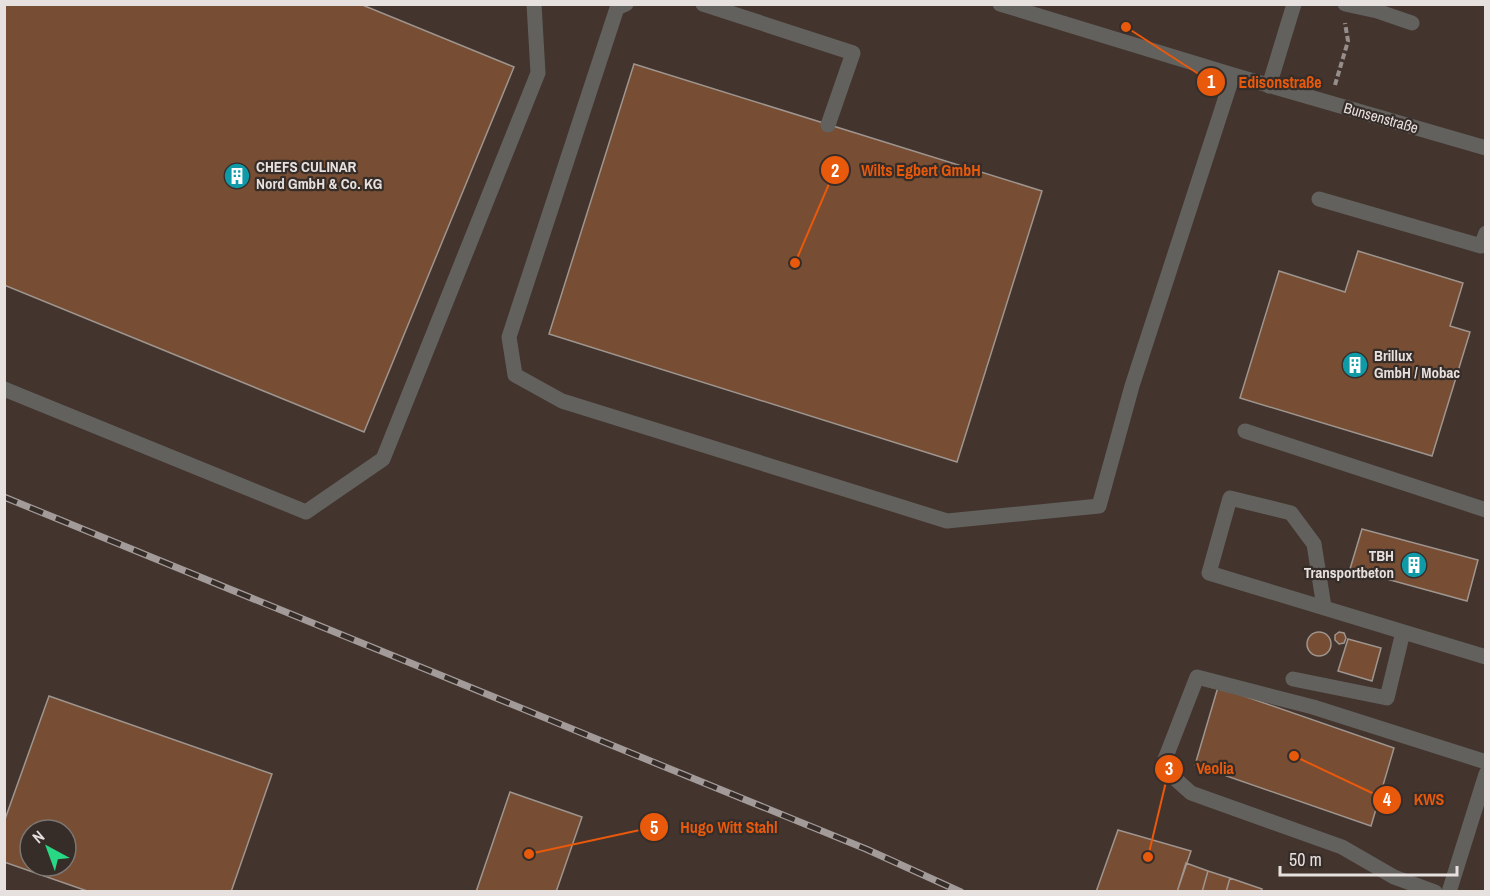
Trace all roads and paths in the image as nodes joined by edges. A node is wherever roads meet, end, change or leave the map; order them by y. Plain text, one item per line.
1 (534, 4) edge
2 (626, 4) edge
3 (703, 4) edge
4 (1000, 4) edge
5 (1294, 4) edge
6 (1345, 9) edge
7 (1412, 23) dead end
8 (1233, 75) junction
9 (1269, 86) junction
10 (1330, 103) junction
11 (828, 124) dead end
12 (1485, 148) edge
13 (1319, 200) dead end
14 (1485, 233) edge
15 (4, 389) edge
16 (1245, 431) dead end
17 (1485, 510) edge
18 (1324, 607) junction
19 (1403, 632) junction
20 (1485, 657) edge
21 (1293, 679) dead end
22 (1485, 762) edge
23 (1485, 774) edge
24 (1435, 891) edge
25 (1449, 891) edge

1 - 15 street
2 - 8 street
3 - 11 street
4 - 8 street, Bunsenstraße
5 - 9 street
6 - 7 street
6 - 10 path
8 - 9 street, Bunsenstraße
9 - 10 street, Bunsenstraße
10 - 12 street, Bunsenstraße
13 - 14 street
16 - 17 street
18 - 18 street
18 - 19 street
19 - 20 street
19 - 21 street
22 - 24 street
23 - 25 street

